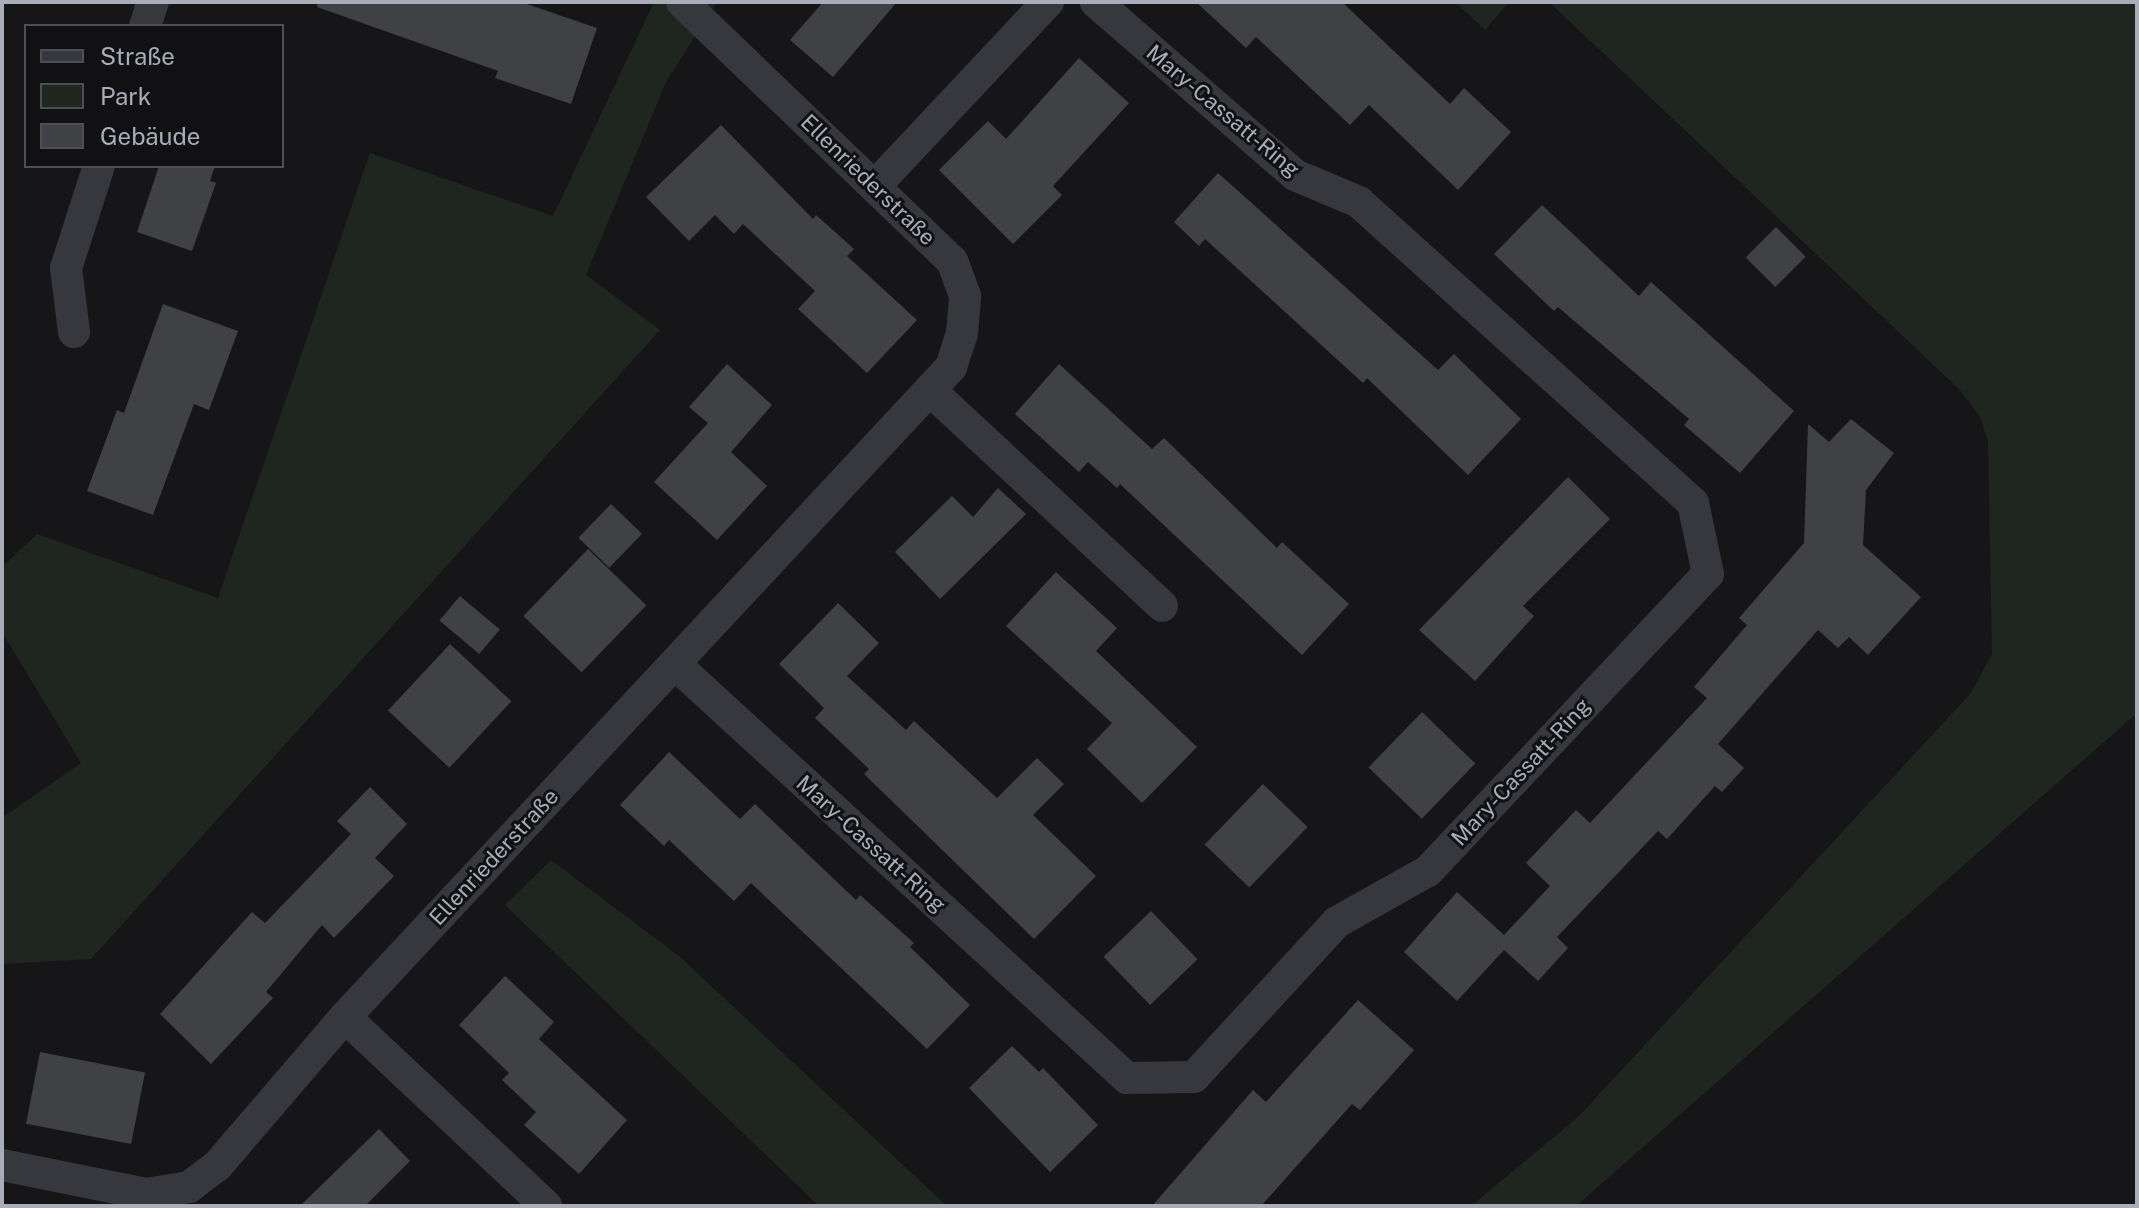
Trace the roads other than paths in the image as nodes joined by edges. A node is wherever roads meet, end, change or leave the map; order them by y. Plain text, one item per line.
1 (153, 2) edge
2 (682, 2) edge
3 (1048, 2) edge
4 (1096, 2) edge
5 (146, 24) edge
6 (98, 168) edge
7 (875, 186) junction
8 (74, 332) dead end
9 (932, 392) junction
10 (1162, 606) dead end
11 (677, 666) junction
12 (345, 1017) junction
13 (2, 1165) edge
14 (58, 1193) edge
15 (546, 1206) edge

1 - 5 street
2 - 7 street, Ellenriederstraße
3 - 7 street
4 - 11 street, Mary-Cassatt-Ring
6 - 8 street
7 - 9 street, Ellenriederstraße
9 - 10 street
9 - 11 street, Ellenriederstraße
11 - 12 street, Ellenriederstraße
12 - 14 street, Ellenriederstraße
12 - 15 street
13 - 14 street, Ellenriederstraße

